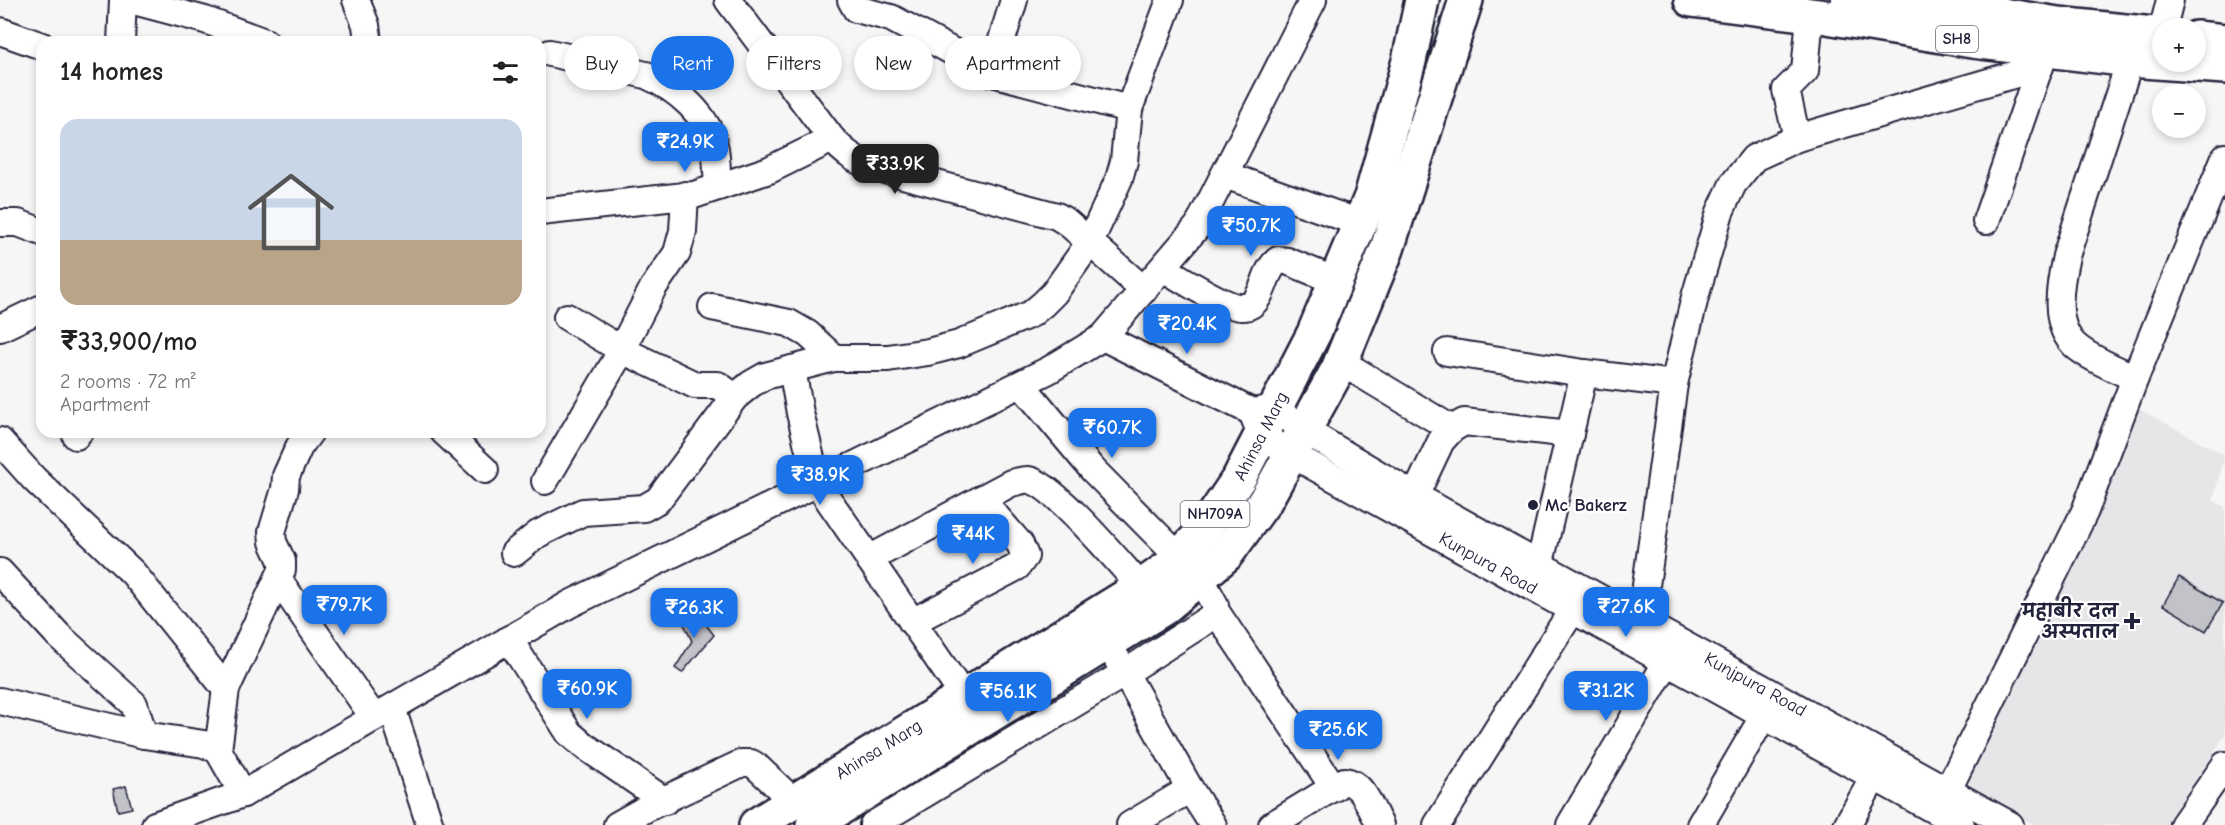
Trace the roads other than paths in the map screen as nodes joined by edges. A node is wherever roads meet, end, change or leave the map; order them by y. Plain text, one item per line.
1 (123, 0) edge
2 (129, 0) edge
3 (356, 0) edge
4 (728, 0) edge
5 (851, 0) edge
6 (1014, 0) edge
7 (1170, 0) edge
8 (1313, 0) edge
9 (1422, 0) edge
10 (1466, 0) edge
11 (1691, 0) edge
12 (1843, 0) edge
13 (2170, 0) edge
14 (1734, 3) edge
15 (1916, 3) edge
16 (1810, 16) junction
17 (2166, 18) edge
18 (0, 31) edge
19 (2152, 33) edge
20 (121, 36) edge
21 (249, 36) edge
22 (368, 36) edge
23 (1003, 36) edge
24 (2206, 40) edge
25 (2225, 41) edge
26 (36, 44) edge
27 (945, 47) edge
28 (2048, 47) junction
29 (550, 53) dead end
30 (2130, 60) junction
31 (2225, 67) edge
32 (1057, 90) edge
33 (1129, 109) junction
34 (1797, 138) junction
35 (832, 139) junction
36 (2225, 157) edge
37 (1225, 175) junction
38 (717, 187) junction
39 (685, 195) junction
40 (546, 211) edge
41 (1986, 221) dead end
42 (0, 223) edge
43 (1360, 224) junction
44 (36, 230) edge
45 (1090, 242) junction
46 (1163, 268) junction
47 (1336, 280) junction
48 (1144, 290) junction
49 (712, 307) dead end
50 (36, 311) edge
51 (567, 316) dead end
52 (0, 328) edge
53 (1103, 337) junction
54 (622, 350) junction
55 (1447, 352) dead end
56 (834, 358) junction
57 (1341, 362) junction
58 (792, 369) junction
59 (1584, 373) junction
60 (2135, 378) junction
61 (1021, 384) junction
62 (1674, 384) junction
63 (735, 397) junction
64 (1263, 418) junction
65 (1452, 429) junction
66 (1570, 434) junction
67 (306, 438) edge
68 (450, 438) edge
69 (0, 441) edge
70 (1298, 442) junction
71 (485, 470) dead end
72 (545, 481) dead end
73 (817, 483) junction
74 (1415, 496) junction
75 (981, 499) junction
76 (514, 553) dead end
77 (869, 559) junction
78 (1539, 564) junction
79 (1190, 567) junction
80 (0, 572) edge
81 (278, 579) junction
82 (1141, 587) junction
83 (1534, 590) junction
84 (1579, 600) junction
85 (1215, 610) junction
86 (1641, 621) junction
87 (912, 622) junction
88 (1099, 631) junction
89 (509, 639) junction
90 (1637, 647) junction
91 (1673, 653) junction
92 (1125, 674) junction
93 (226, 689) junction
94 (0, 701) edge
95 (972, 710) junction
96 (383, 713) junction
97 (1763, 717) junction
98 (144, 735) junction
99 (999, 749) junction
100 (218, 750) junction
101 (2225, 765) edge
102 (1874, 777) junction
103 (1334, 788) junction
104 (1190, 789) junction
105 (243, 794) junction
106 (665, 801) junction
107 (1942, 801) junction
108 (803, 813) edge
109 (214, 815) edge
110 (867, 816) edge
111 (155, 825) edge
112 (430, 825) edge
113 (617, 825) edge
114 (756, 825) edge
115 (1130, 825) edge
116 (1213, 825) edge
117 (1272, 825) edge
118 (1380, 825) edge
119 (1437, 825) edge
120 (1570, 825) edge
121 (1700, 825) edge
122 (1847, 825) edge
123 (1961, 825) edge
124 (2010, 825) edge
125 (2183, 825) edge

1 - 20 street
2 - 21 street
3 - 22 street
4 - 35 street
5 - 27 street
6 - 23 street
7 - 33 street
8 - 37 street
9 - 43 main road, Ahinsa Marg / NH709A
10 - 57 main road, Ahinsa Marg / NH709A
11 - 14 main road, SH8
12 - 15 main road, SH8
13 - 17 street
14 - 16 main road, SH8
15 - 28 main road, SH8
16 - 28 main road, SH8
16 - 34 street
18 - 26 street
19 - 28 main road, SH8
24 - 25 main road
28 - 30 main road, SH8
28 - 34 street
28 - 41 street
29 - 38 street
30 - 31 main road, SH8
30 - 60 street
32 - 33 street
33 - 45 street
34 - 62 street
35 - 38 street
35 - 45 street
36 - 60 street
37 - 43 street
37 - 46 street
38 - 39 street
39 - 40 street
39 - 54 street
42 - 44 street
43 - 47 main road, Ahinsa Marg / NH709A
45 - 48 street
45 - 56 street
46 - 47 street
46 - 48 street
47 - 64 main road, Ahinsa Marg / NH709A
48 - 53 street
49 - 56 street
50 - 52 street
51 - 54 street
53 - 61 street
53 - 64 street, Kunpura Road
54 - 63 street
54 - 72 street
55 - 59 street
56 - 58 street
57 - 65 street
57 - 70 main road, Ahinsa Marg / NH709A
58 - 63 street
58 - 73 street
59 - 62 street
59 - 66 street
60 - 107 street
61 - 73 street
61 - 79 street
62 - 86 street
63 - 76 street
64 - 70 street, Kunpura Road
64 - 79 main road, Ahinsa Marg / NH709A
65 - 66 street
65 - 74 street
66 - 78 street
67 - 81 street
68 - 71 street
69 - 93 street
70 - 74 street, Kunjpura Road
70 - 79 main road, Ahinsa Marg / NH709A
70 - 83 street, Kunpura Road
73 - 77 street
73 - 89 street
74 - 78 street, Kunjpura Road
75 - 77 street
75 - 82 street
75 - 87 street
77 - 87 street
78 - 83 street
78 - 84 street, Kunjpura Road
79 - 82 main road, Ahinsa Marg / NH709A
79 - 85 street
79 - 88 main road, Ahinsa Marg / NH709A
80 - 98 street
81 - 93 street
81 - 96 street
82 - 88 main road, Ahinsa Marg / NH709A
83 - 84 street, Kunpura Road
84 - 86 street, Kunjpura Road
84 - 90 street, Kunpura Road
84 - 119 street
85 - 92 street
85 - 103 street
86 - 90 street
86 - 91 street, Kunjpura Road
87 - 95 street
88 - 92 street
88 - 95 main road, Ahinsa Marg / NH709A
89 - 96 street
89 - 106 street
90 - 91 street, Kunpura Road
91 - 97 street, Kunpura Road
91 - 107 street, Kunjpura Road
91 - 120 street
92 - 99 street
92 - 104 street
93 - 100 street
94 - 98 street
95 - 99 street
95 - 108 main road, Ahinsa Marg / NH709A
95 - 110 main road, Ahinsa Marg / NH709A
96 - 105 street
96 - 112 street
97 - 102 street, Kunpura Road
97 - 121 street
98 - 100 street
99 - 110 street
100 - 105 street
101 - 125 street
102 - 107 street, Kunpura Road
102 - 122 street
103 - 117 street
103 - 118 street
104 - 115 street
104 - 116 street
105 - 109 street
106 - 108 street
106 - 113 street
107 - 123 street, Kunpura Road
107 - 124 street, Kunjpura Road
108 - 110 main road, Ahinsa Marg / NH709A
108 - 114 main road, Ahinsa Marg / NH709A
109 - 111 street

